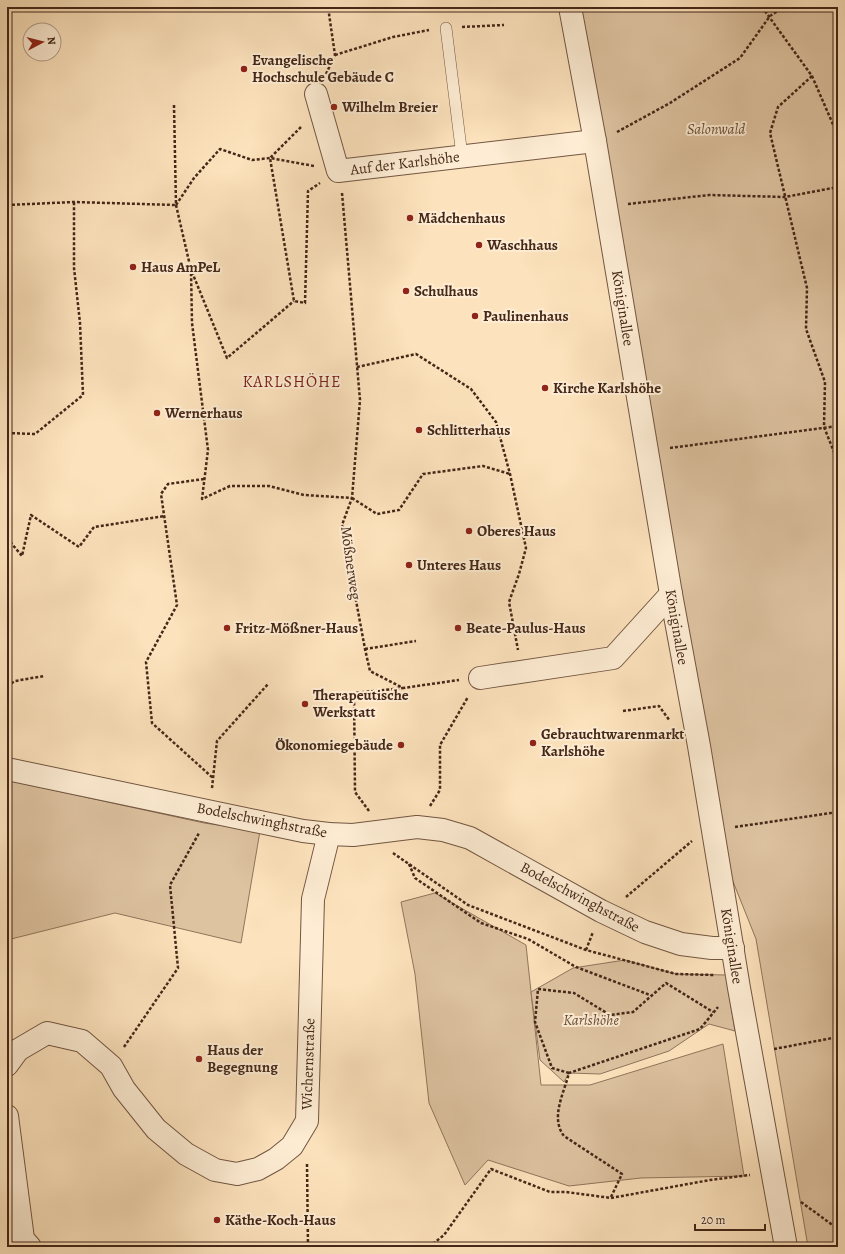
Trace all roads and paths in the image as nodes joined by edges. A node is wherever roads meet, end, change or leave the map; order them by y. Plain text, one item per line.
1 (328, 7) edge
2 (570, 7) edge
3 (762, 7) edge
4 (784, 7) edge
5 (770, 16) junction
6 (504, 25) dead end
7 (446, 28) junction
8 (335, 55) junction
9 (812, 76) junction
10 (316, 94) junction
11 (174, 105) dead end
12 (838, 136) edge
13 (594, 140) junction
14 (462, 156) junction
15 (270, 158) junction
16 (338, 171) junction
17 (838, 187) edge
18 (785, 197) junction
19 (74, 202) junction
20 (7, 205) edge
21 (176, 205) junction
22 (606, 206) junction
23 (191, 270) junction
24 (294, 301) junction
25 (357, 367) junction
26 (838, 426) edge
27 (824, 427) junction
28 (7, 433) edge
29 (646, 451) junction
30 (838, 462) edge
31 (510, 474) junction
32 (204, 479) junction
33 (352, 498) junction
34 (164, 516) junction
35 (7, 538) edge
36 (671, 594) junction
37 (416, 641) dead end
38 (364, 649) junction
39 (522, 672) junction
40 (44, 676) dead end
41 (480, 678) junction
42 (268, 684) dead end
43 (7, 686) edge
44 (403, 688) junction
45 (623, 711) dead end
46 (674, 727) dead end
47 (7, 769) edge
48 (209, 810) junction
49 (838, 812) edge
50 (417, 827) junction
51 (384, 832) junction
52 (712, 832) junction
53 (329, 834) junction
54 (409, 864) junction
55 (601, 911) junction
56 (733, 948) junction
57 (586, 950) junction
58 (738, 981) junction
59 (650, 995) junction
60 (713, 1012) junction
61 (838, 1037) edge
62 (774, 1049) dead end
63 (7, 1065) edge
64 (111, 1066) junction
65 (569, 1073) junction
66 (7, 1116) edge
67 (307, 1160) dead end
68 (774, 1183) junction
69 (611, 1198) junction
70 (838, 1229) edge
71 (30, 1247) edge
72 (308, 1247) edge
73 (429, 1247) edge
74 (786, 1247) edge

1 - 8 path
2 - 13 street, Königinallee
3 - 5 path
4 - 5 path
5 - 9 path
5 - 13 path
6 - 7 path
7 - 8 path
7 - 14 lane
8 - 10 path
9 - 12 path
9 - 18 path
10 - 15 path
10 - 16 street, Auf der Karlshöhe
11 - 21 path
13 - 14 street, Auf der Karlshöhe
13 - 22 street, Königinallee
14 - 16 street, Auf der Karlshöhe
15 - 16 path
15 - 21 path
15 - 24 path
16 - 24 path
16 - 25 path, Mößnerweg
17 - 18 path
18 - 22 path
18 - 27 path
19 - 20 path
19 - 21 path
19 - 28 path
21 - 23 path
22 - 29 street, Königinallee
23 - 24 path
23 - 32 path
25 - 31 path
25 - 33 path, Mößnerweg
26 - 27 path
27 - 29 path
27 - 30 path
29 - 36 street, Königinallee
31 - 33 path
31 - 39 path
32 - 33 path
32 - 34 path
33 - 38 path, Mößnerweg
34 - 35 path
34 - 42 path
36 - 39 street
36 - 52 street, Königinallee
37 - 38 path
38 - 44 path, Mößnerweg
39 - 41 street
40 - 43 path
41 - 44 path
41 - 50 path
44 - 51 path
45 - 46 path
47 - 48 street, Bodelschwinghstraße
48 - 53 street, Bodelschwinghstraße
48 - 64 path
49 - 52 path
50 - 51 street, Bodelschwinghstraße
50 - 55 street, Bodelschwinghstraße
51 - 53 street, Bodelschwinghstraße
51 - 54 path
52 - 55 path
52 - 56 street, Königinallee
53 - 64 street, Wichernstraße
54 - 57 path
54 - 59 path
55 - 56 street, Bodelschwinghstraße
55 - 57 path
56 - 58 street, Königinallee
57 - 58 path
58 - 60 path
58 - 68 street, Königinallee
59 - 60 path
59 - 65 path
60 - 65 path
61 - 62 path
63 - 64 street, Wichernstraße
65 - 69 path
66 - 71 street
67 - 72 path
68 - 69 path
68 - 70 path
68 - 74 street, Königinallee
69 - 73 path

